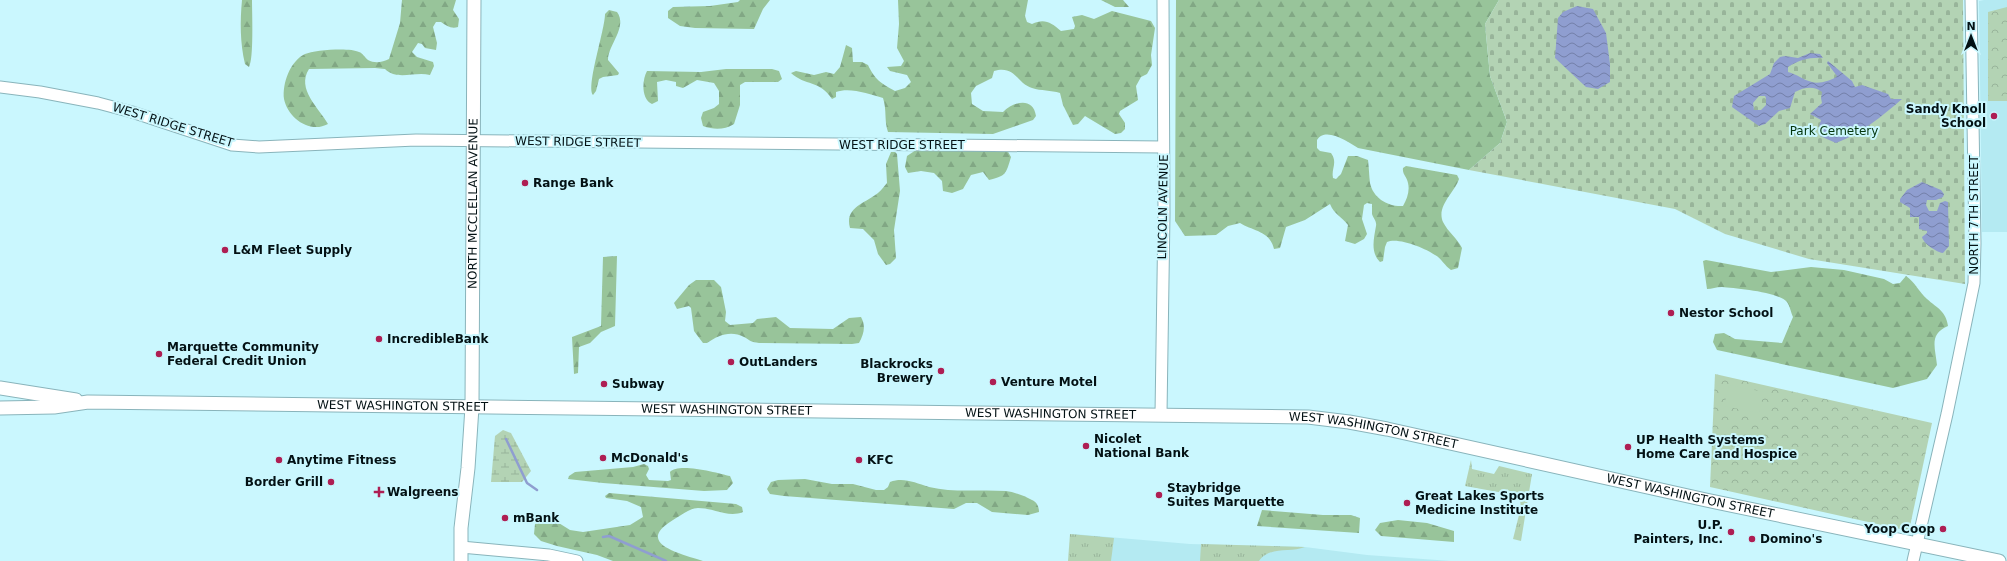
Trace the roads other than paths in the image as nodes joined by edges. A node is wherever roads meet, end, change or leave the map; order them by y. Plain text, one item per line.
1 (474, 0) edge
2 (1164, 0) edge
3 (1971, 0) edge
4 (0, 87) edge
5 (474, 140) junction
6 (1163, 147) junction
7 (0, 388) edge
8 (88, 402) junction
9 (472, 407) junction
10 (0, 408) edge
11 (1161, 414) junction
12 (1917, 544) junction
13 (461, 547) junction
14 (461, 561) edge
15 (577, 561) edge
16 (1913, 561) edge
17 (1999, 561) edge

1 - 5 main road, NORTH MCCLELLAN AVENUE
2 - 6 street, LINCOLN AVENUE
3 - 12 street, NORTH 7TH STREET
4 - 5 street, WEST RIDGE STREET
5 - 6 street, WEST RIDGE STREET
5 - 9 main road, NORTH MCCLELLAN AVENUE
6 - 11 street, LINCOLN AVENUE
7 - 8 main road, WEST WASHINGTON STREET
8 - 9 main road, WEST WASHINGTON STREET
8 - 10 main road, WEST WASHINGTON STREET
9 - 11 main road, WEST WASHINGTON STREET
9 - 13 main road, NORTH MCCLELLAN AVENUE
11 - 12 main road, WEST WASHINGTON STREET
12 - 16 street, NORTH 7TH STREET
12 - 17 main road, WEST WASHINGTON STREET
13 - 14 main road, NORTH MCCLELLAN AVENUE
13 - 15 street

